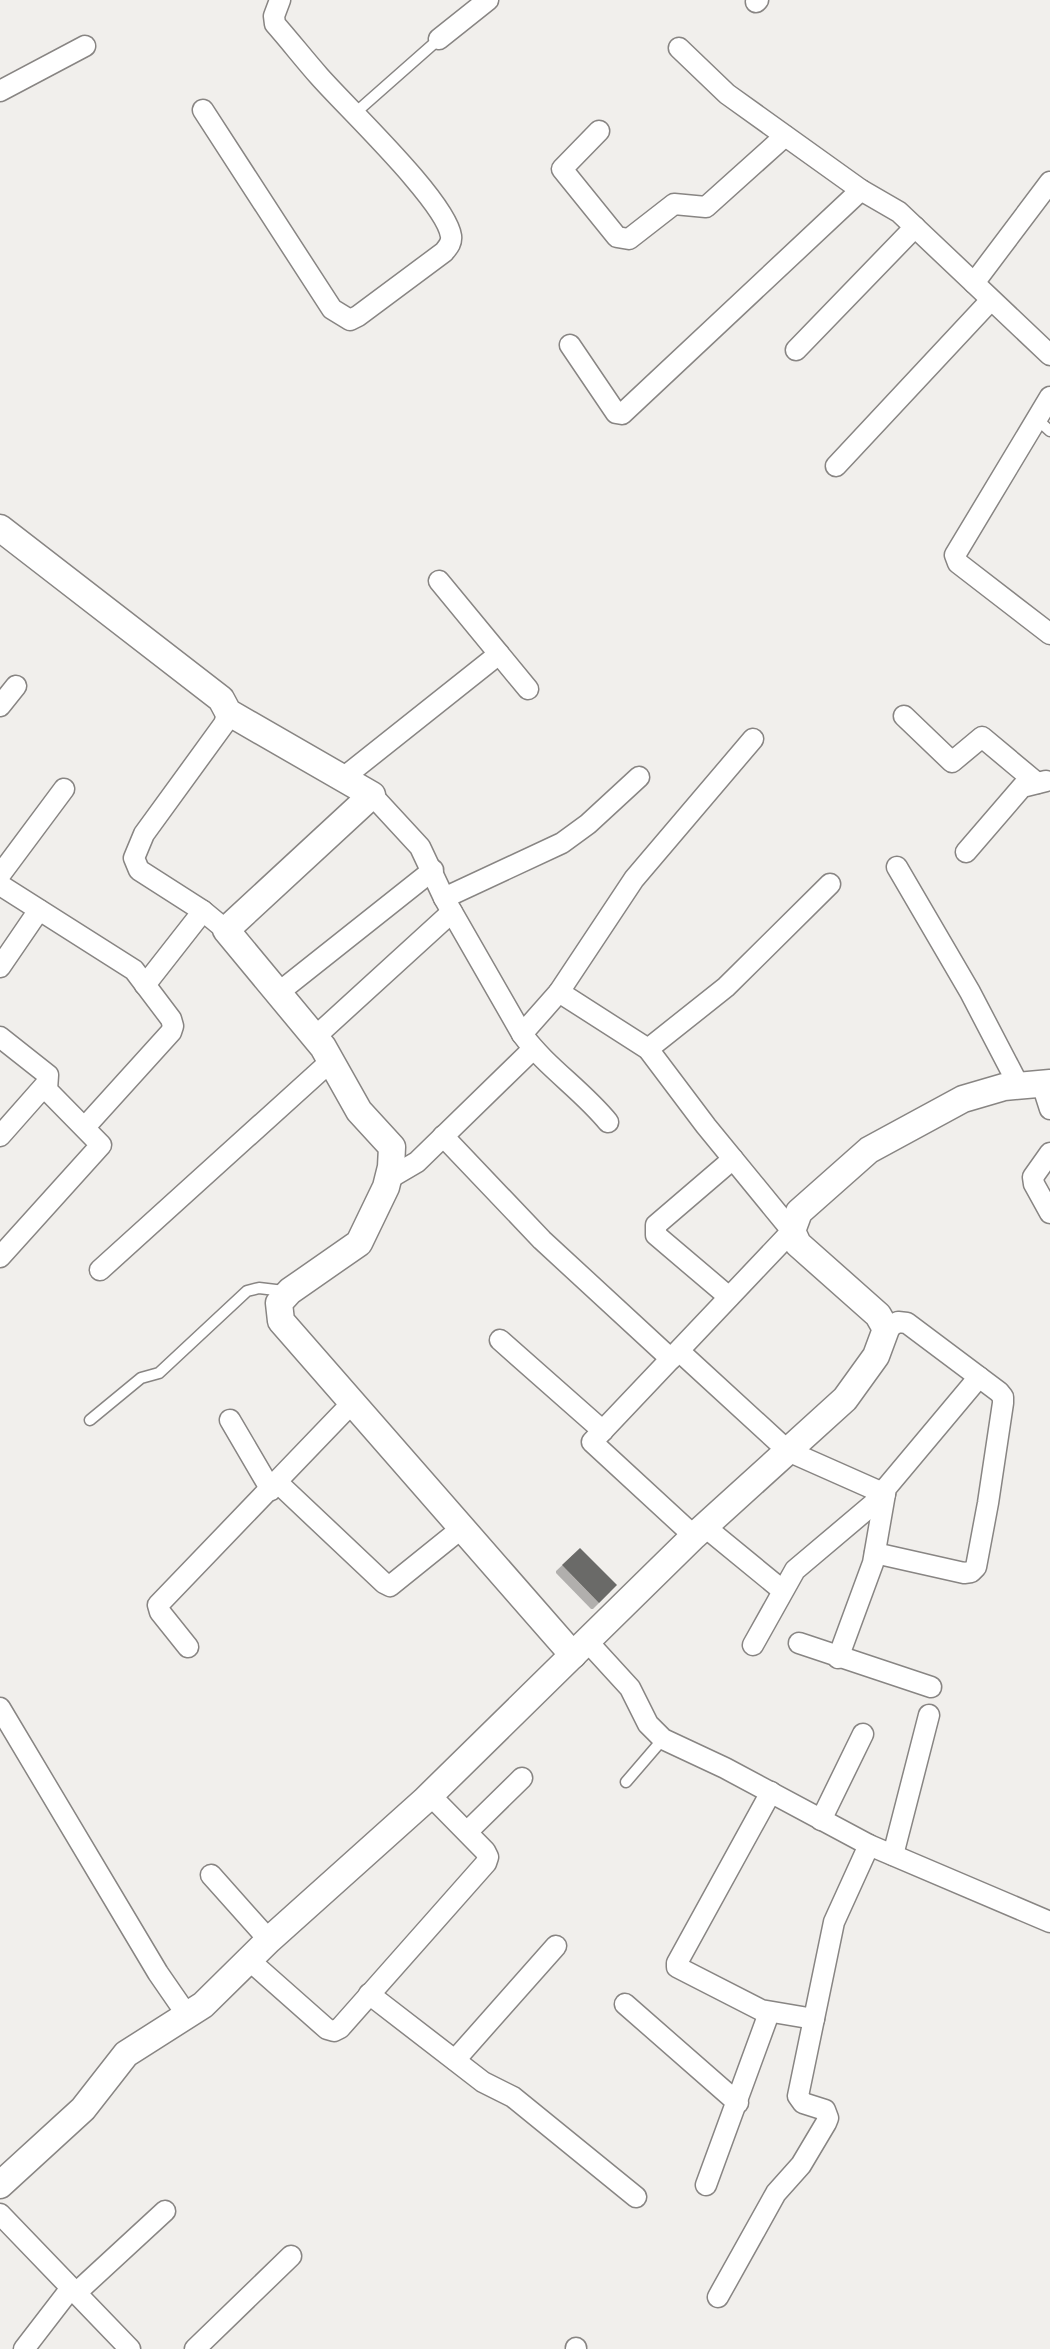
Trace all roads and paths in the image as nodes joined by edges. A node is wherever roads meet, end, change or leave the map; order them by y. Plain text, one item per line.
1 (280, 0) edge
2 (488, 0) edge
3 (439, 39) joint
4 (85, 46) dead end
5 (679, 48) dead end
6 (0, 91) edge
7 (203, 110) dead end
8 (354, 114) junction
9 (599, 131) dead end
10 (785, 136) junction
11 (1050, 182) edge
12 (861, 190) junction
13 (915, 227) junction
14 (974, 283) junction
15 (991, 300) junction
16 (570, 345) dead end
17 (796, 350) dead end
18 (1050, 355) edge
19 (1050, 397) edge
20 (1043, 425) edge
21 (836, 466) dead end
22 (1, 530) edge
23 (439, 581) dead end
24 (1050, 634) edge
25 (499, 654) junction
26 (16, 686) dead end
27 (528, 689) dead end
28 (0, 706) edge
29 (228, 712) junction
30 (904, 716) dead end
31 (753, 739) dead end
32 (639, 777) dead end
33 (343, 778) junction
34 (1044, 782) edge
35 (64, 789) dead end
36 (372, 795) junction
37 (966, 852) dead end
38 (897, 867) dead end
39 (433, 870) junction
40 (0, 875) edge
41 (830, 884) dead end
42 (0, 885) edge
43 (448, 905) junction
44 (39, 910) junction
45 (203, 911) junction
46 (226, 930) junction
47 (0, 967) edge
48 (145, 985) junction
49 (559, 992) junction
50 (278, 993) junction
51 (0, 1037) edge
52 (315, 1037) junction
53 (528, 1042) junction
54 (648, 1049) junction
55 (331, 1061) junction
56 (46, 1084) junction
57 (1037, 1084) edge
58 (1050, 1109) edge
59 (608, 1122) dead end
60 (85, 1127) junction
61 (0, 1136) edge
62 (443, 1136) junction
63 (1050, 1153) edge
64 (733, 1159) junction
65 (388, 1179) junction
66 (1050, 1213) edge
67 (792, 1231) junction
68 (0, 1257) edge
69 (100, 1270) dead end
70 (290, 1291) junction
71 (729, 1297) junction
72 (886, 1329) junction
73 (500, 1340) dead end
74 (675, 1355) junction
75 (979, 1377) junction
76 (352, 1403) junction
77 (90, 1420) dead end
78 (230, 1420) dead end
79 (603, 1431) junction
80 (788, 1451) junction
81 (274, 1486) junction
82 (885, 1494) junction
83 (462, 1528) junction
84 (699, 1531) junction
85 (875, 1553) junction
86 (782, 1590) junction
87 (799, 1643) dead end
88 (753, 1645) dead end
89 (188, 1647) dead end
90 (580, 1648) junction
91 (838, 1658) junction
92 (931, 1687) dead end
93 (0, 1708) edge
94 (929, 1715) dead end
95 (863, 1734) dead end
96 (663, 1739) junction
97 (522, 1778) dead end
98 (626, 1782) dead end
99 (771, 1792) junction
100 (430, 1795) junction
101 (821, 1820) junction
102 (467, 1832) junction
103 (869, 1845) junction
104 (893, 1855) junction
105 (211, 1875) dead end
106 (1050, 1922) edge
107 (269, 1940) junction
108 (556, 1946) dead end
109 (249, 1960) junction
110 (369, 1994) junction
111 (625, 2004) dead end
112 (769, 2013) junction
113 (187, 2015) junction
114 (814, 2019) junction
115 (455, 2060) junction
116 (738, 2103) junction
117 (0, 2185) edge
118 (706, 2185) dead end
119 (636, 2197) dead end
120 (165, 2211) dead end
121 (0, 2214) edge
122 (291, 2256) dead end
123 (73, 2291) junction
124 (718, 2297) dead end
125 (24, 2349) edge
126 (130, 2349) edge
127 (195, 2349) edge

1 - 8 street
2 - 3 street
3 - 8 lane
4 - 6 street
5 - 10 street
7 - 8 street
9 - 10 street
10 - 12 street
11 - 14 street
12 - 13 street
12 - 16 street
13 - 14 street
13 - 17 street
14 - 15 street
15 - 18 street
15 - 21 street
19 - 20 street
20 - 24 street
22 - 29 street
23 - 25 street
25 - 27 street
25 - 33 street
26 - 28 street
29 - 33 street
29 - 45 street
30 - 34 street
31 - 49 street
32 - 43 street
33 - 36 street
34 - 37 street
35 - 40 street
36 - 39 street
36 - 46 street
38 - 57 street
39 - 43 street
39 - 50 street
41 - 54 street
42 - 44 street
43 - 52 street
43 - 53 street
44 - 47 street
44 - 48 street
45 - 46 street
45 - 48 street
46 - 50 street
48 - 60 street
49 - 53 street
49 - 54 street
50 - 52 street
51 - 56 street
52 - 55 street
53 - 59 street
53 - 62 street
54 - 64 street
55 - 65 street
55 - 69 street
56 - 60 street
56 - 61 street
57 - 58 street
57 - 67 street
60 - 68 street
62 - 65 street
62 - 74 street
63 - 66 street
64 - 67 street
64 - 71 street
65 - 70 street
67 - 71 street
67 - 72 street
70 - 76 street
70 - 77 lane
71 - 74 street
72 - 75 street
72 - 80 street
73 - 79 street
74 - 79 street
74 - 80 street
75 - 82 street
75 - 85 street
76 - 81 street
76 - 83 street
78 - 81 street
79 - 84 street
80 - 82 street
80 - 84 street
81 - 83 street
81 - 89 street
82 - 85 street
82 - 86 street
83 - 90 street
84 - 86 street
84 - 90 street
85 - 91 street
86 - 88 street
87 - 91 street
90 - 96 street
90 - 100 street
91 - 92 street
93 - 113 street
94 - 104 street
95 - 101 street
96 - 98 lane
96 - 99 street
97 - 102 street
99 - 101 street
99 - 112 street
100 - 102 street
100 - 107 street
101 - 103 street
102 - 110 street
103 - 104 street
103 - 114 street
104 - 106 street
105 - 107 street
107 - 109 street
108 - 115 street
109 - 110 street
109 - 113 street
110 - 115 street
111 - 116 street
112 - 114 street
112 - 116 street
113 - 117 street
114 - 124 street
115 - 119 street
116 - 118 street
120 - 123 street
121 - 123 street
122 - 127 street
123 - 125 street
123 - 126 street

